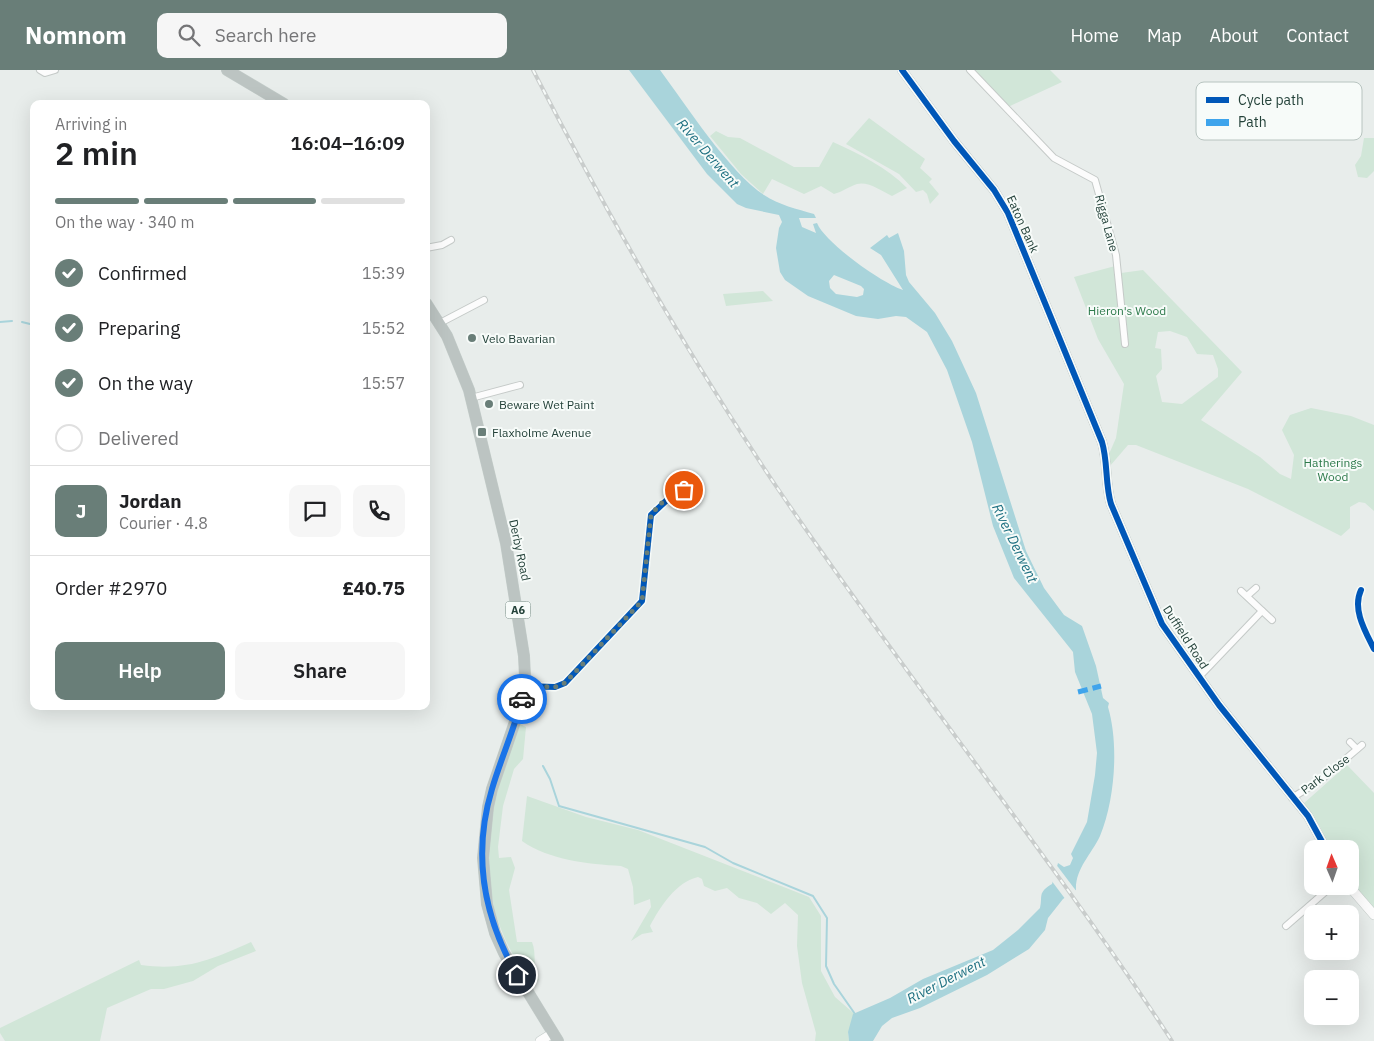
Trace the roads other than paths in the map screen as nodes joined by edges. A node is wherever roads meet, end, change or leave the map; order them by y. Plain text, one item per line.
1 (40, 70) edge
2 (55, 70) edge
3 (226, 70) edge
4 (902, 70) edge
5 (970, 70) edge
6 (277, 100) edge
7 (451, 240) dead end
8 (430, 247) edge
9 (484, 300) dead end
10 (430, 309) edge
11 (440, 323) junction
12 (1125, 344) dead end
13 (520, 385) dead end
14 (471, 398) junction
15 (1089, 408) joint
16 (690, 488) dead end
17 (1256, 588) dead end
18 (1361, 590) dead end
19 (1241, 591) dead end
20 (1247, 596) junction
21 (1262, 611) junction
22 (1272, 620) dead end
23 (1374, 649) edge
24 (1199, 677) junction
25 (524, 686) junction
26 (1350, 742) dead end
27 (1292, 798) junction
28 (1321, 840) edge
29 (1322, 895) edge
30 (1356, 895) edge
31 (1374, 916) edge
32 (1286, 926) dead end
33 (556, 1037) edge
34 (540, 1041) edge

1 - 2 street
3 - 6 highway
4 - 15 street, Eaton Bank
5 - 12 street, Rigga Lane
7 - 8 street
9 - 11 street
10 - 11 highway, Derby Road / A6
11 - 14 highway, Derby Road / A6
13 - 14 street
14 - 25 highway, Derby Road / A6
15 - 24 street, Duffield Road
16 - 25 street
17 - 20 street
18 - 23 street
19 - 20 street
20 - 21 street
21 - 22 street
21 - 24 street
24 - 27 street, Duffield Road
25 - 33 highway, Derby Road / A6
26 - 27 street, Park Close
27 - 28 street, Duffield Road
29 - 32 street
30 - 31 street
33 - 34 street

